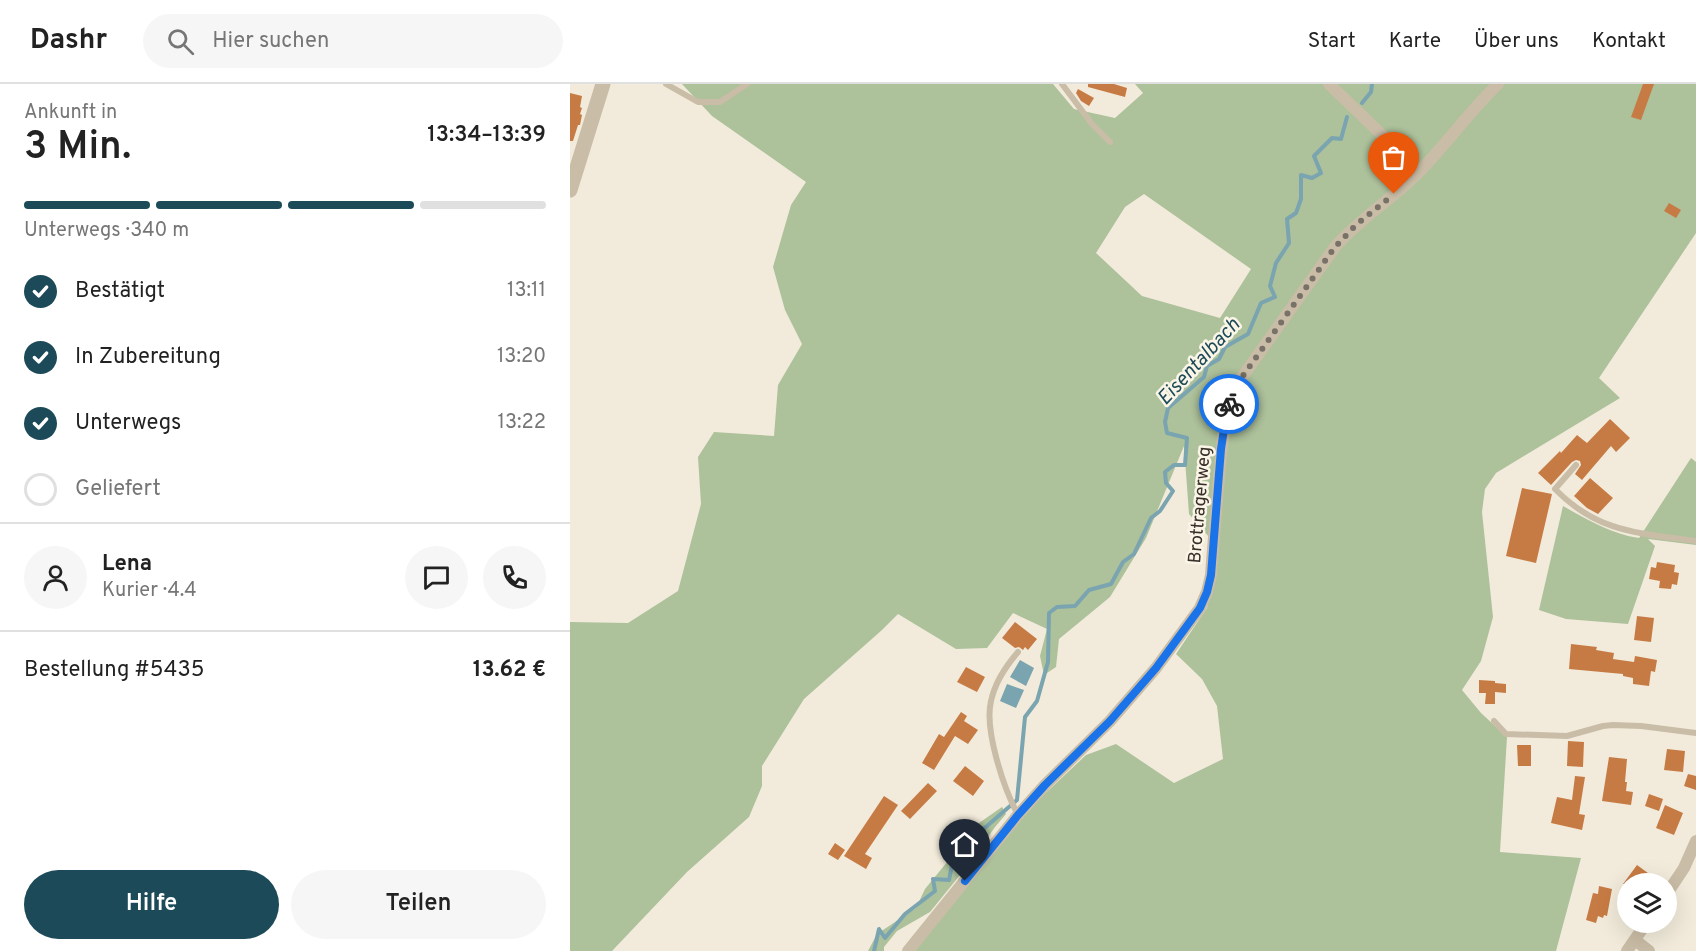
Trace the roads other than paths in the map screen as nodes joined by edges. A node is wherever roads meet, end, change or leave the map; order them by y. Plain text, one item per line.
1 (603, 84) edge
2 (666, 84) edge
3 (747, 84) edge
4 (1062, 84) edge
5 (1329, 84) edge
6 (1498, 84) edge
7 (1110, 142) dead end
8 (1405, 184) junction
9 (570, 190) edge
10 (1576, 465) dead end
11 (1696, 541) edge
12 (1018, 652) dead end
13 (1494, 722) dead end
14 (1696, 733) edge
15 (1014, 808) junction
16 (1696, 841) edge
17 (1677, 878) edge
18 (1640, 933) edge
19 (1635, 940) junction
20 (908, 951) edge
21 (1627, 951) edge
22 (1649, 951) edge

1 - 9 street
2 - 3 lane
4 - 7 lane
5 - 8 street
6 - 8 street, Brottragerweg
8 - 15 street, Brottragerweg
10 - 11 lane
12 - 15 lane
13 - 14 lane
15 - 20 street, Brottragerweg
16 - 17 street
18 - 19 street
19 - 21 street
19 - 22 street

